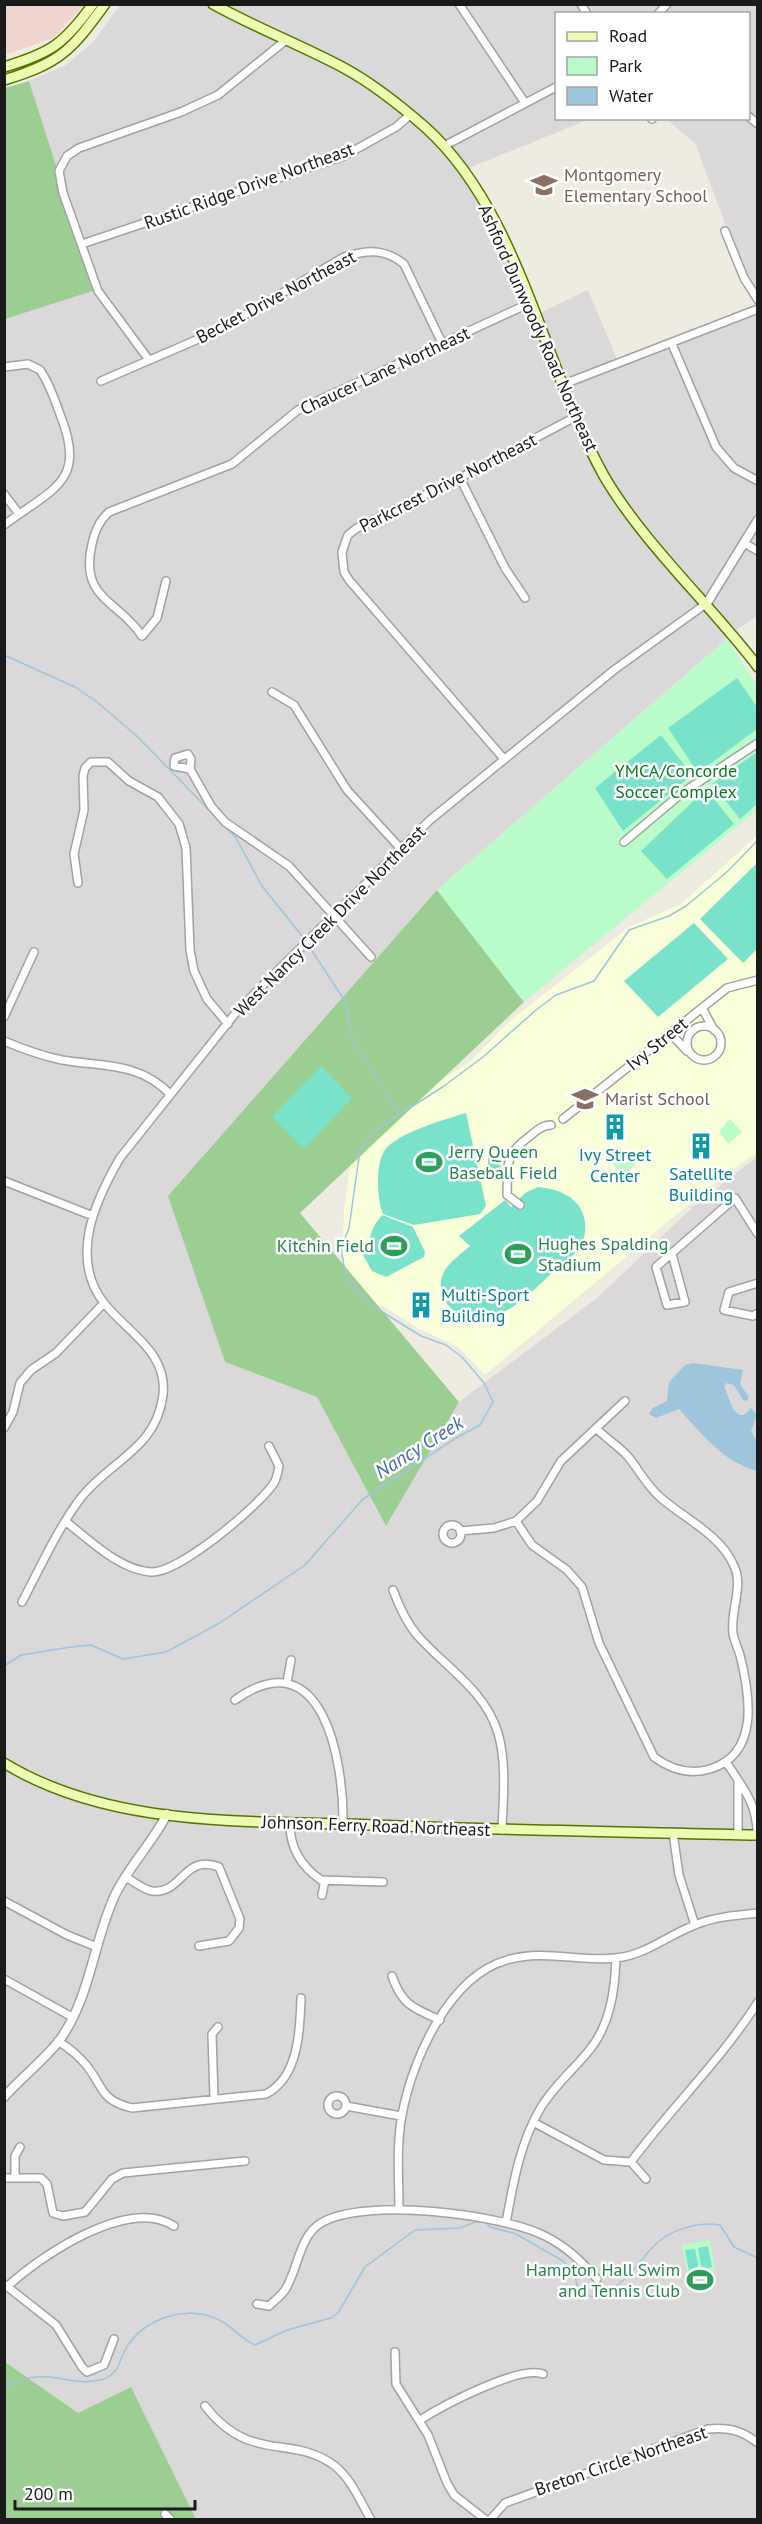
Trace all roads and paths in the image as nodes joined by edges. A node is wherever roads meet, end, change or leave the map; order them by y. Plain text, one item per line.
1 (93, 4) edge
2 (105, 4) edge
3 (213, 4) edge
4 (459, 4) edge
5 (286, 40) junction
6 (4, 67) edge
7 (4, 80) edge
8 (555, 88) edge
9 (525, 104) junction
10 (410, 115) junction
11 (444, 146) junction
12 (725, 231) dead end
13 (82, 244) junction
14 (758, 300) edge
15 (530, 303) junction
16 (758, 309) edge
17 (442, 343) junction
18 (672, 344) junction
19 (149, 360) junction
20 (4, 367) edge
21 (102, 381) dead end
22 (564, 384) junction
23 (576, 416) junction
24 (460, 478) junction
25 (758, 481) edge
26 (4, 494) edge
27 (19, 514) junction
28 (758, 520) edge
29 (4, 525) edge
30 (744, 543) junction
31 (758, 551) edge
32 (166, 581) dead end
33 (525, 598) dead end
34 (707, 603) junction
35 (758, 667) edge
36 (272, 693) dead end
37 (758, 743) edge
38 (504, 759) junction
39 (190, 769) dead end
40 (624, 842) dead end
41 (401, 849) junction
42 (78, 883) dead end
43 (333, 915) junction
44 (34, 952) dead end
45 (370, 957) dead end
46 (758, 980) edge
47 (702, 1008) junction
48 (4, 1017) edge
49 (228, 1024) junction
50 (716, 1032) junction
51 (670, 1033) junction
52 (4, 1041) edge
53 (690, 1053) junction
54 (170, 1094) junction
55 (562, 1119) dead end
56 (551, 1125) dead end
57 (4, 1181) edge
58 (520, 1204) dead end
59 (93, 1216) junction
60 (757, 1234) edge
61 (672, 1254) junction
62 (758, 1283) edge
63 (104, 1303) junction
64 (758, 1313) edge
65 (625, 1401) dead end
66 (4, 1428) edge
67 (596, 1428) junction
68 (268, 1446) dead end
69 (65, 1521) junction
70 (516, 1521) junction
71 (460, 1530) dead end
72 (393, 1590) dead end
73 (21, 1602) dead end
74 (291, 1659) dead end
75 (287, 1682) junction
76 (235, 1700) dead end
77 (726, 1762) junction
78 (4, 1763) edge
79 (738, 1781) junction
80 (167, 1814) junction
81 (290, 1824) junction
82 (343, 1824) junction
83 (502, 1830) junction
84 (673, 1833) junction
85 (738, 1835) junction
86 (757, 1835) edge
87 (126, 1878) junction
88 (325, 1880) junction
89 (383, 1882) dead end
90 (322, 1895) dead end
91 (4, 1901) edge
92 (758, 1913) edge
93 (695, 1925) junction
94 (199, 1946) dead end
95 (97, 1947) junction
96 (616, 1958) junction
97 (392, 1976) dead end
98 (4, 1979) edge
99 (301, 1998) dead end
100 (758, 2002) edge
101 (72, 2017) junction
102 (440, 2020) junction
103 (218, 2026) dead end
104 (58, 2041) junction
105 (4, 2097) edge
106 (214, 2098) junction
107 (346, 2106) dead end
108 (402, 2116) junction
109 (533, 2122) junction
110 (20, 2147) dead end
111 (245, 2161) dead end
112 (631, 2162) junction
113 (15, 2177) junction
114 (4, 2178) edge
115 (646, 2179) dead end
116 (399, 2210) junction
117 (506, 2223) junction
118 (174, 2226) dead end
119 (597, 2279) dead end
120 (6, 2286) edge
121 (257, 2304) dead end
122 (114, 2339) dead end
123 (395, 2352) dead end
124 (543, 2374) dead end
125 (205, 2406) dead end
126 (420, 2420) junction
127 (758, 2443) edge
128 (371, 2520) edge
129 (486, 2520) edge
130 (490, 2520) edge

1 - 6 main road
2 - 7 main road
3 - 5 main road, Ashford Dunwoody Road Northeast
4 - 9 street
5 - 10 main road, Ashford Dunwoody Road Northeast
5 - 13 street
8 - 9 street
9 - 11 street
10 - 11 main road, Ashford Dunwoody Road Northeast
10 - 13 street, Rustic Ridge Drive Northeast
11 - 15 main road, Ashford Dunwoody Road Northeast
12 - 14 street
13 - 19 street
15 - 17 street, Chaucer Lane Northeast
15 - 22 main road, Ashford Dunwoody Road Northeast
16 - 18 street
17 - 19 street, Becket Drive Northeast
17 - 32 street, Chaucer Lane Northeast
18 - 22 street
18 - 25 street
19 - 21 street, Becket Drive Northeast
20 - 27 street
22 - 23 main road, Ashford Dunwoody Road Northeast
23 - 24 street, Parkcrest Drive Northeast
23 - 34 main road, Ashford Dunwoody Road Northeast
24 - 33 street
24 - 38 street, Parkcrest Drive Northeast
26 - 27 street
27 - 29 street
28 - 30 street, West Nancy Creek Drive Northeast
30 - 31 street
30 - 34 street, West Nancy Creek Drive Northeast
34 - 35 main road, Ashford Dunwoody Road Northeast
34 - 38 street, West Nancy Creek Drive Northeast
36 - 41 street
37 - 40 street
38 - 41 street, West Nancy Creek Drive Northeast
39 - 43 street
41 - 43 street, West Nancy Creek Drive Northeast
42 - 49 street
43 - 45 street
43 - 49 street, West Nancy Creek Drive Northeast
44 - 48 street
46 - 47 street, Ivy Street
47 - 50 street
47 - 51 street, Ivy Street
49 - 54 street, West Nancy Creek Drive Northeast
50 - 53 street
50 - 53 street
51 - 53 street
51 - 55 street, Ivy Street
52 - 54 street
54 - 59 street, West Nancy Creek Drive Northeast
56 - 58 street
57 - 59 street
59 - 63 street, West Nancy Creek Drive Northeast
60 - 61 street
61 - 61 street
62 - 64 street
63 - 66 street
63 - 69 street, West Nancy Creek Drive Northeast
65 - 67 street
67 - 70 street
67 - 77 street
68 - 69 street
69 - 73 street, West Nancy Creek Drive Northeast
70 - 71 street
70 - 77 street
72 - 83 street
74 - 75 street
75 - 76 street
75 - 82 street
77 - 79 street
78 - 80 main road, Johnson Ferry Road Northeast
79 - 85 street
79 - 86 street
80 - 81 main road, Johnson Ferry Road Northeast
80 - 87 street
81 - 82 main road, Johnson Ferry Road Northeast
81 - 88 street
82 - 83 main road, Johnson Ferry Road Northeast
83 - 84 main road, Johnson Ferry Road Northeast
84 - 85 main road, Johnson Ferry Road Northeast
84 - 93 street
85 - 86 main road, Johnson Ferry Road Northeast
87 - 94 street
87 - 95 street
88 - 89 street
88 - 90 street
91 - 95 street
92 - 93 street
93 - 96 street
95 - 101 street
96 - 102 street
96 - 109 street
97 - 102 street
98 - 101 street
99 - 106 street
100 - 112 street
101 - 104 street
102 - 108 street
103 - 106 street
104 - 105 street
104 - 106 street
107 - 108 street
108 - 116 street
109 - 112 street
109 - 117 street
110 - 113 street
111 - 113 street
112 - 115 street
113 - 114 street
116 - 117 street
116 - 121 street
117 - 119 street
118 - 120 street
120 - 122 street
123 - 126 street
124 - 126 street
125 - 128 street
126 - 129 street
127 - 130 street, Breton Circle Northeast

